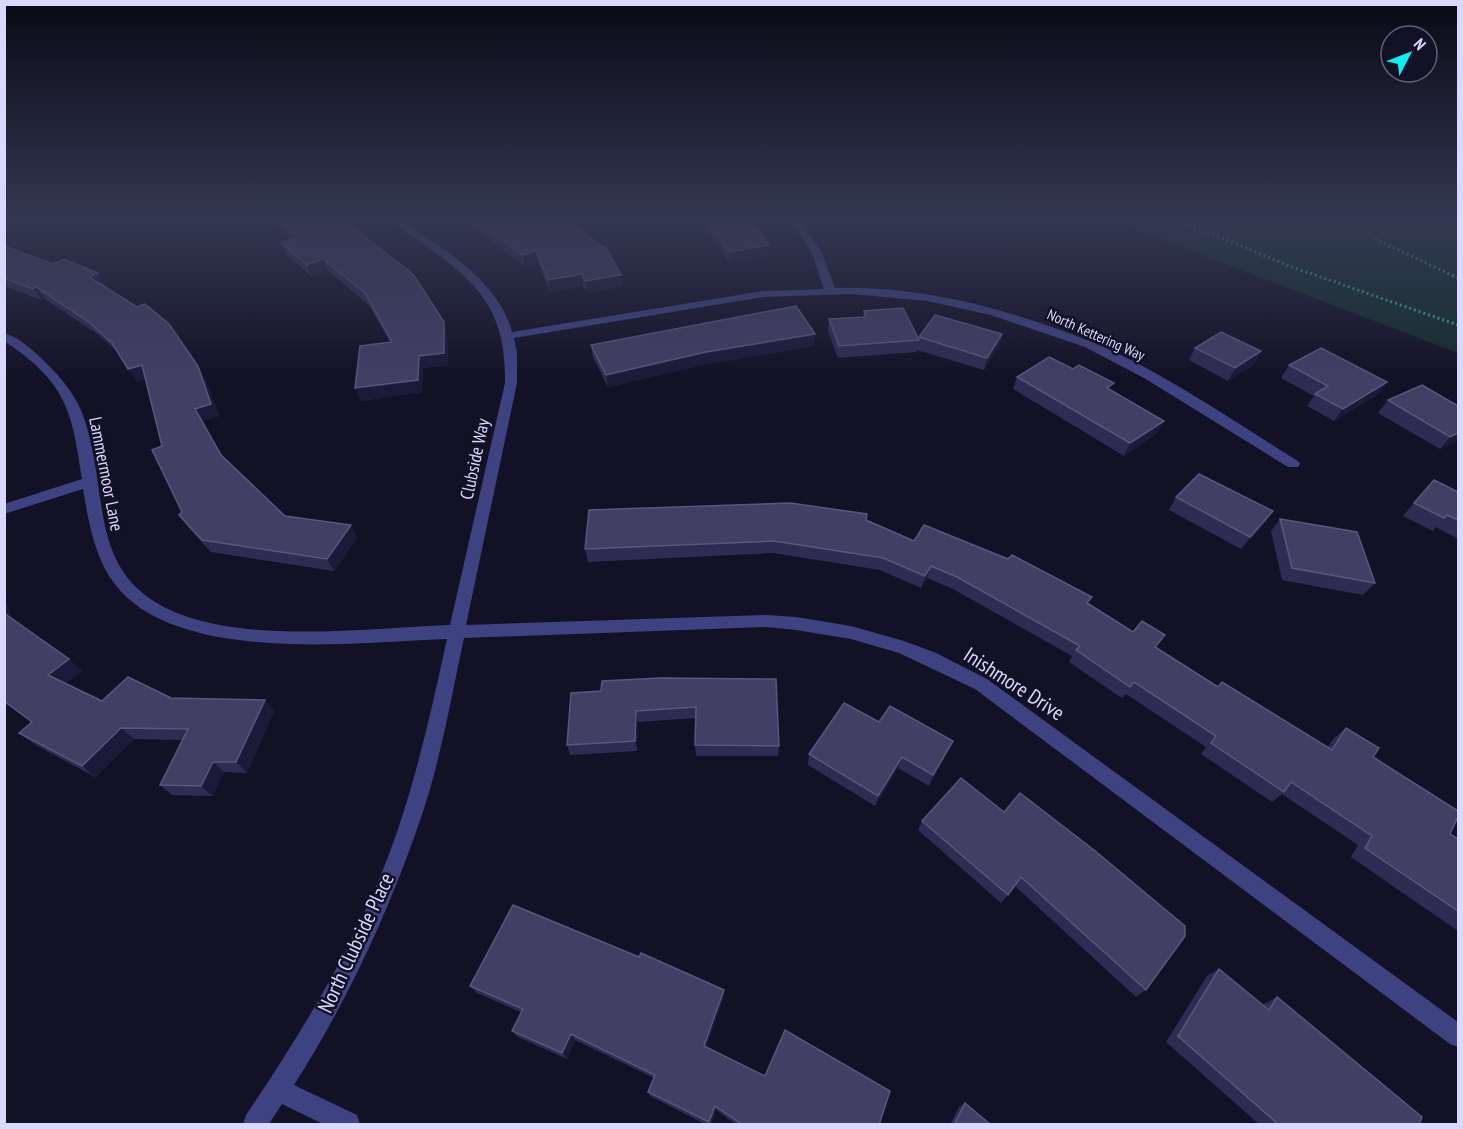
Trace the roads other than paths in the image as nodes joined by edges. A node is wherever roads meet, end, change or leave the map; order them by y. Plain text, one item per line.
1 (468, 273) edge
2 (827, 273) edge
3 (830, 291) junction
4 (4, 336) edge
5 (508, 336) junction
6 (1293, 464) dead end
7 (90, 482) junction
8 (4, 509) edge
9 (456, 631) junction
10 (431, 751) joint
11 (1458, 1036) edge
12 (278, 1090) junction
13 (255, 1125) edge
14 (348, 1125) edge

1 - 5 street, Clubside Way
2 - 3 street
3 - 5 street, North Kettering Way
3 - 6 street, North Kettering Way
4 - 7 street, Lammermoor Lane
5 - 9 street, Clubside Way
7 - 8 street
7 - 9 street, Lammermoor Lane
9 - 10 street, Clubside Way
9 - 11 street, Inishmore Drive
10 - 12 street, North Clubside Place
12 - 13 street, North Clubside Place
12 - 14 street

